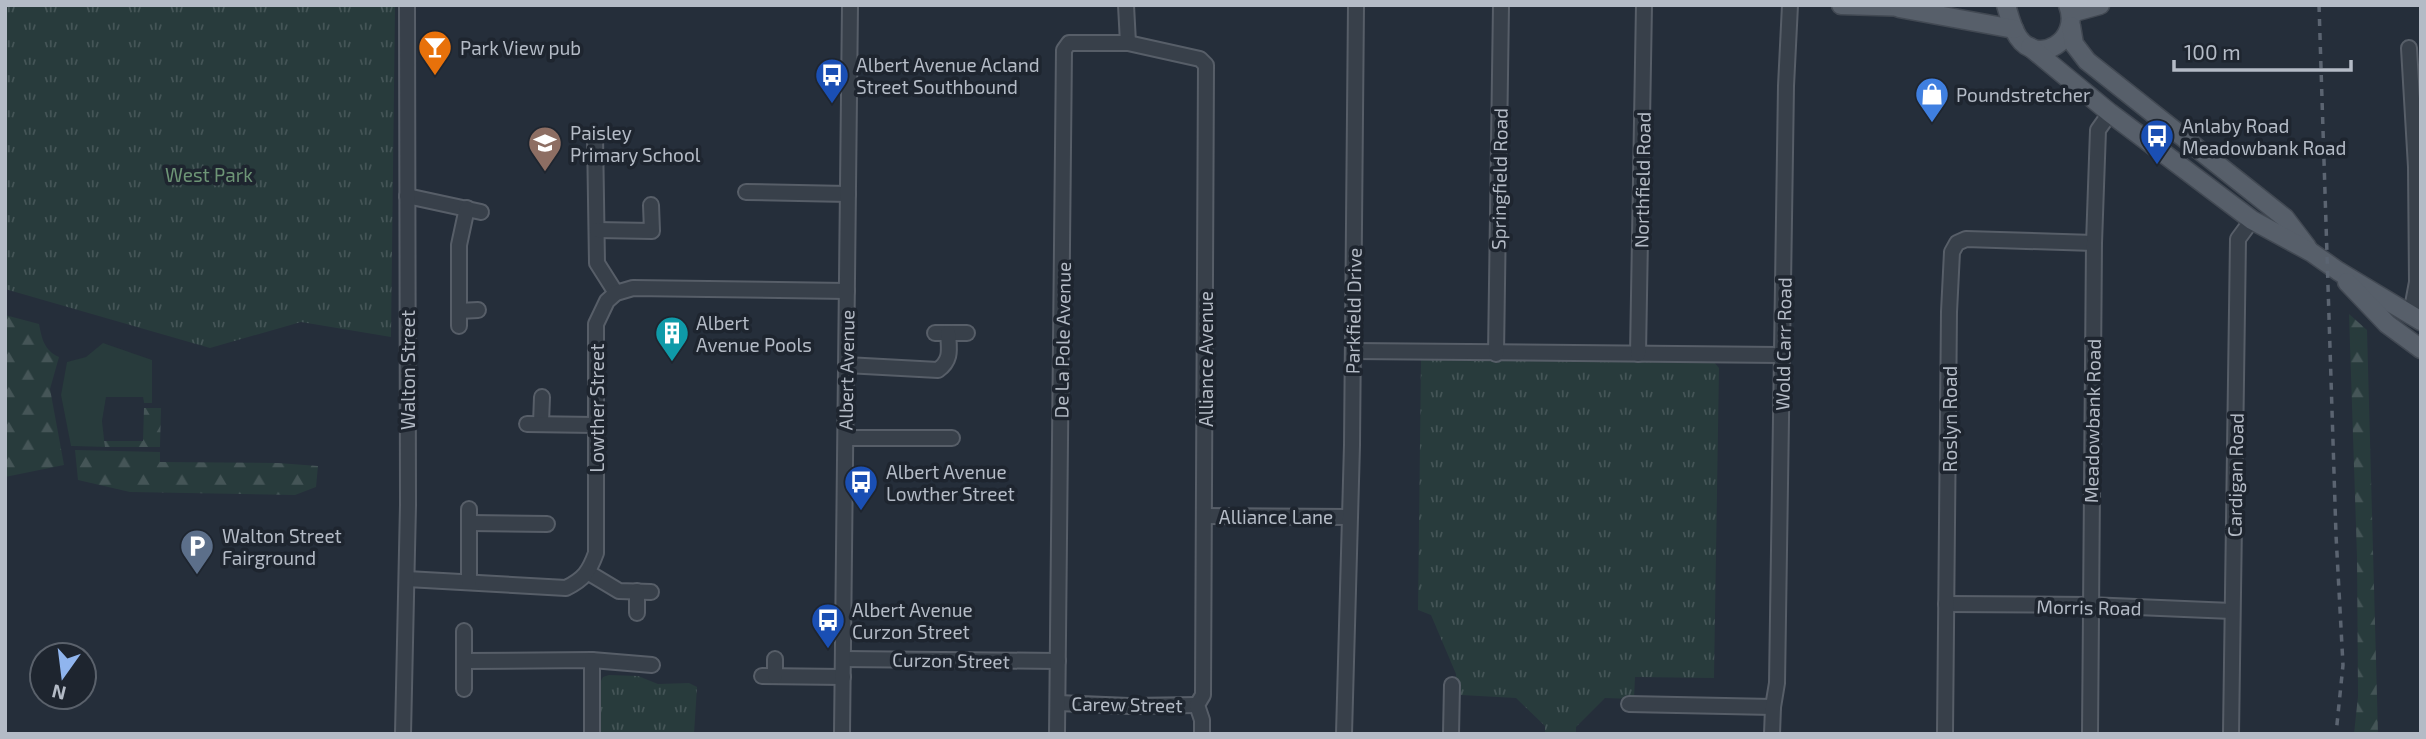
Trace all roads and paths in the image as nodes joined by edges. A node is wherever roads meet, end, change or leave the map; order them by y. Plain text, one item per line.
1 (407, 5) edge
2 (850, 5) edge
3 (1126, 5) edge
4 (1356, 5) edge
5 (1500, 5) edge
6 (1644, 5) edge
7 (1790, 5) edge
8 (1841, 5) edge
9 (1929, 5) edge
10 (2006, 5) edge
11 (2017, 5) edge
12 (2100, 5) edge
13 (1890, 7) edge
14 (2070, 15) edge
15 (2014, 29) junction
16 (1128, 43) junction
17 (2030, 47) junction
18 (2409, 48) dead end
19 (2110, 113) junction
20 (595, 135) dead end
21 (746, 192) dead end
22 (848, 194) junction
23 (407, 196) junction
24 (651, 205) dead end
25 (2252, 220) junction
26 (597, 230) junction
27 (2094, 243) junction
28 (2311, 252) junction
29 (2338, 271) junction
30 (847, 291) junction
31 (616, 293) junction
32 (478, 310) dead end
33 (459, 311) junction
34 (2416, 317) edge
35 (459, 326) dead end
36 (967, 333) dead end
37 (2421, 349) edge
38 (1353, 351) junction
39 (1496, 354) junction
40 (1638, 354) junction
41 (1784, 355) junction
42 (846, 365) junction
43 (542, 397) dead end
44 (595, 425) junction
45 (846, 438) junction
46 (952, 438) dead end
47 (1204, 516) junction
48 (1349, 517) junction
49 (547, 524) dead end
50 (589, 573) junction
51 (407, 579) junction
52 (469, 582) junction
53 (1947, 604) junction
54 (2090, 605) junction
55 (2232, 611) junction
56 (637, 613) dead end
57 (464, 631) dead end
58 (775, 659) dead end
59 (843, 659) junction
60 (592, 660) junction
61 (464, 661) junction
62 (1058, 661) junction
63 (652, 664) dead end
64 (843, 677) junction
65 (1452, 685) dead end
66 (464, 689) dead end
67 (1058, 703) junction
68 (1629, 704) dead end
69 (1197, 705) junction
70 (1773, 707) junction
71 (403, 734) edge
72 (592, 734) edge
73 (842, 734) edge
74 (1058, 734) edge
75 (1202, 734) edge
76 (1344, 734) edge
77 (1451, 734) edge
78 (1772, 734) edge
79 (1945, 734) edge
80 (2090, 734) edge
81 (2231, 734) edge

1 - 23 street, Walton Street
2 - 22 street, Albert Avenue
3 - 16 street
4 - 38 street, Parkfield Drive
5 - 39 street, Springfield Road
6 - 40 street, Northfield Road
7 - 41 street, Wold Carr Road
8 - 13 main road
9 - 13 main road
10 - 15 main road
11 - 15 main road
12 - 14 main road
13 - 15 main road
14 - 17 main road
14 - 28 main road
15 - 17 main road
16 - 47 street, Alliance Avenue
16 - 62 street, De La Pole Avenue
17 - 19 main road
18 - 34 street
19 - 25 main road
19 - 27 street, Meadowbank Road
20 - 26 street
21 - 22 street
22 - 30 street, Albert Avenue
23 - 33 street
23 - 51 street, Walton Street
24 - 26 street
25 - 28 main road
25 - 55 street, Cardigan Road
26 - 31 street
27 - 53 street, Roslyn Road
27 - 54 street, Meadowbank Road
28 - 29 main road
29 - 34 main road
29 - 37 main road
30 - 31 street
30 - 42 street, Albert Avenue
31 - 44 street, Lowther Street
32 - 33 street
33 - 35 street
36 - 42 street
38 - 39 street
38 - 48 street, Parkfield Drive
39 - 40 street
40 - 41 street
41 - 70 street, Wold Carr Road
42 - 45 street, Albert Avenue
43 - 44 street
44 - 50 street, Lowther Street
45 - 46 street
45 - 59 street, Albert Avenue
47 - 48 street, Alliance Lane
47 - 69 street, Alliance Avenue
48 - 76 street, Parkfield Drive
49 - 52 street
50 - 52 street
50 - 56 street
51 - 52 street
51 - 71 street, Walton Street
53 - 54 street, Morris Road
53 - 79 street, Roslyn Road
54 - 55 street, Morris Road
54 - 80 street, Meadowbank Road
55 - 81 street, Cardigan Road
57 - 61 street
58 - 64 street
59 - 62 street, Curzon Street
59 - 64 street, Albert Avenue
60 - 61 street
60 - 63 street
60 - 72 street
61 - 66 street
62 - 67 street, De La Pole Avenue
64 - 73 street, Albert Avenue
65 - 77 street
67 - 69 street, Carew Street
67 - 74 street, De La Pole Avenue
68 - 70 street
69 - 75 street, Alliance Avenue
70 - 78 street, Wold Carr Road

